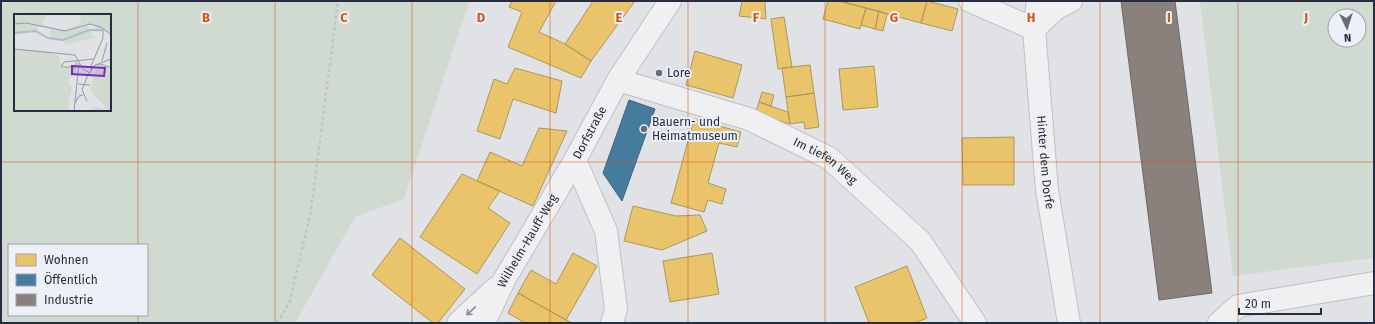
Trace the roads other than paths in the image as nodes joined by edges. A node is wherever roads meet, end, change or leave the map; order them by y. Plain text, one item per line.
1 (670, 1) edge
2 (970, 1) edge
3 (1038, 1) edge
4 (1071, 1) edge
5 (1034, 29) junction
6 (618, 80) junction
7 (575, 160) junction
8 (504, 280) junction
9 (1374, 284) edge
10 (458, 323) edge
11 (484, 323) edge
12 (612, 323) edge
13 (975, 323) edge
14 (1069, 323) edge
15 (1219, 323) edge

1 - 6 street, Dorfstraße
2 - 5 street
3 - 5 street, Hinter dem Dorfe
4 - 5 street
5 - 14 street, Hinter dem Dorfe
6 - 7 street, Dorfstraße
6 - 13 street, Im tiefen Weg
7 - 8 street, Wilhelm-Hauff-Weg
7 - 12 street, Dorfstraße
8 -> 10 street
8 - 11 street, Wilhelm-Hauff-Weg
9 - 15 street

